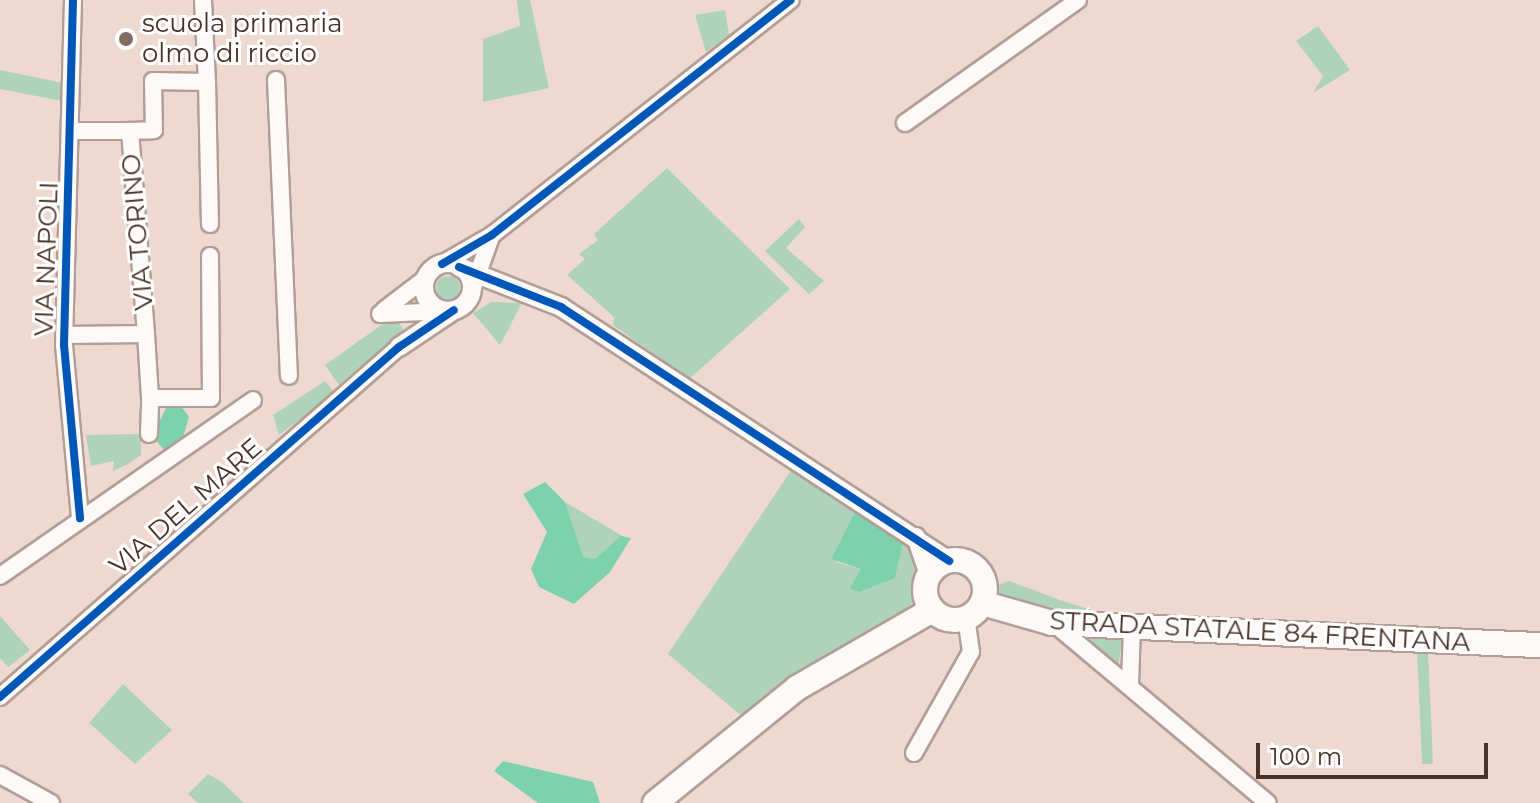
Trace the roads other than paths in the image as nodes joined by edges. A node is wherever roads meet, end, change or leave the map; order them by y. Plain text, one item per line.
1 (73, 0) edge
2 (203, 0) edge
3 (791, 0) edge
4 (1078, 0) edge
5 (276, 80) dead end
6 (207, 82) junction
7 (905, 123) dead end
8 (70, 131) junction
9 (130, 131) junction
10 (210, 224) dead end
11 (492, 235) junction
12 (210, 256) dead end
13 (462, 274) junction
14 (426, 278) junction
15 (509, 290) junction
16 (454, 309) junction
17 (146, 334) junction
18 (64, 335) junction
19 (399, 347) joint
20 (289, 376) dead end
21 (150, 398) junction
22 (253, 400) dead end
23 (149, 434) dead end
24 (80, 518) junction
25 (939, 568) junction
26 (0, 576) edge
27 (932, 610) junction
28 (974, 611) junction
29 (1052, 623) junction
30 (1132, 626) junction
31 (1540, 645) edge
32 (1130, 684) junction
33 (0, 697) edge
34 (914, 753) dead end
35 (0, 775) edge
36 (51, 803) edge
37 (655, 803) edge
38 (1268, 803) edge

1 - 8 street, VIA NAPOLI
2 - 6 street
3 - 11 street
4 - 7 street
5 - 20 street
6 - 9 street, VIA TORINO
6 - 10 street
8 - 9 street, VIA TORINO
8 - 18 street, VIA NAPOLI
9 - 17 street, VIA TORINO
11 - 13 street
11 - 13 street
12 - 21 street
13 - 14 street
13 - 15 street
13 - 16 street
14 - 16 street
14 - 16 street
15 - 16 street
15 - 25 street
16 - 19 street
17 - 18 street, VIA TORINO
17 - 21 street, VIA TORINO
18 - 24 street, VIA NAPOLI
19 - 33 street, VIA DEL MARE
21 - 23 street, VIA TORINO
22 - 24 street
24 - 26 street
25 - 27 main road
25 - 28 main road
27 - 28 main road, STRADA STATALE 84 FRENTANA
27 - 37 main road
28 - 29 main road, STRADA STATALE 84 FRENTANA
28 - 34 street
29 - 30 main road, STRADA STATALE 84 FRENTANA
29 - 32 street
30 - 31 main road, STRADA STATALE 84 FRENTANA
30 - 32 street
32 - 38 street
35 - 36 street

